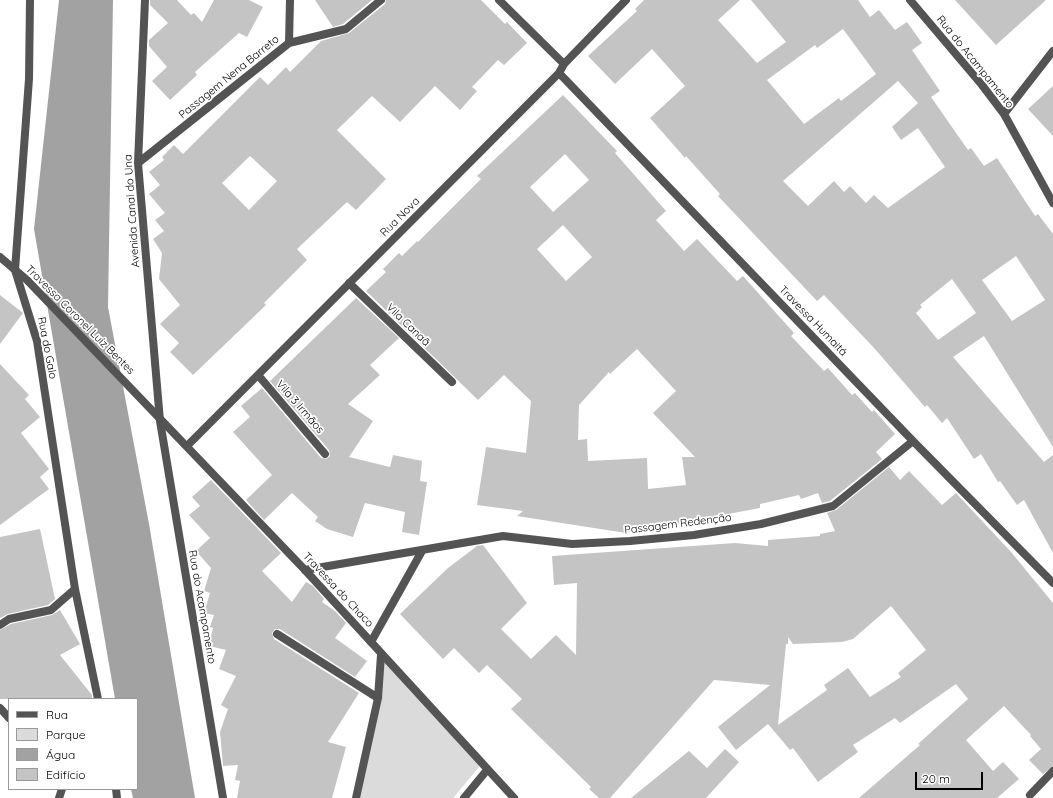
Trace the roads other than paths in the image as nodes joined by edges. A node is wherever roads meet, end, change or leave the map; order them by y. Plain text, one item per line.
1 (30, 0) edge
2 (145, 0) edge
3 (290, 0) edge
4 (381, 0) edge
5 (499, 0) edge
6 (626, 0) edge
7 (910, 0) edge
8 (289, 43) junction
9 (1053, 51) edge
10 (564, 64) junction
11 (559, 73) junction
12 (1004, 114) junction
13 (138, 163) junction
14 (1053, 203) edge
15 (0, 257) edge
16 (15, 270) junction
17 (349, 283) junction
18 (258, 375) junction
19 (452, 382) dead end
20 (143, 400) joint
21 (160, 421) junction
22 (913, 441) junction
23 (187, 446) junction
24 (325, 454) dead end
25 (422, 551) junction
26 (305, 570) junction
27 (1053, 582) edge
28 (75, 589) junction
29 (0, 625) edge
30 (277, 634) dead end
31 (371, 642) junction
32 (381, 655) junction
33 (98, 698) edge
34 (378, 698) junction
35 (0, 708) edge
36 (8, 717) edge
37 (487, 770) junction
38 (1053, 771) edge
39 (1030, 794) dead end
40 (223, 798) edge
41 (356, 798) edge
42 (464, 798) edge
43 (514, 798) edge

1 - 16 street, Rua do Galo
2 - 13 street, Avenida Canal do Una
3 - 8 street
4 - 8 street, Passagem Nena Barreto
5 - 10 street
6 - 10 street, Rua Nova
7 - 12 street, Rua do Acampamento
8 - 13 street, Passagem Nena Barreto
9 - 12 street
10 - 11 street, Rua Nova
11 - 17 street, Rua Nova
11 - 22 street, Travessa Humaitá
12 - 14 street, Rua do Acampamento
13 - 21 street, Avenida Canal do Una
15 - 16 street, Travessa Coronel Luíz Bentes
16 - 20 street, Travessa Coronel Luíz Bentes
16 - 28 street, Rua do Galo
17 - 18 street, Rua Nova
17 - 19 street, Vila Canaã
18 - 23 street, Rua Nova
18 - 24 street, Vila 3 Irmãos
20 - 21 street, Travessa do Chaco
21 - 23 street, Travessa do Chaco
21 - 40 street, Rua do Acampamento
22 - 25 street, Passagem Redenção
22 - 27 street, Travessa Humaitá
23 - 26 street, Travessa do Chaco
25 - 26 street, Passagem Redenção
25 - 31 street
26 - 31 street, Travessa do Chaco
28 - 29 street
28 - 33 street, Rua do Galo
30 - 34 street
31 - 32 street, Travessa do Chaco
32 - 34 street
32 - 37 street, Travessa do Chaco
34 - 41 street
35 - 36 street
37 - 42 street
37 - 43 street, Travessa do Chaco
38 - 39 street

